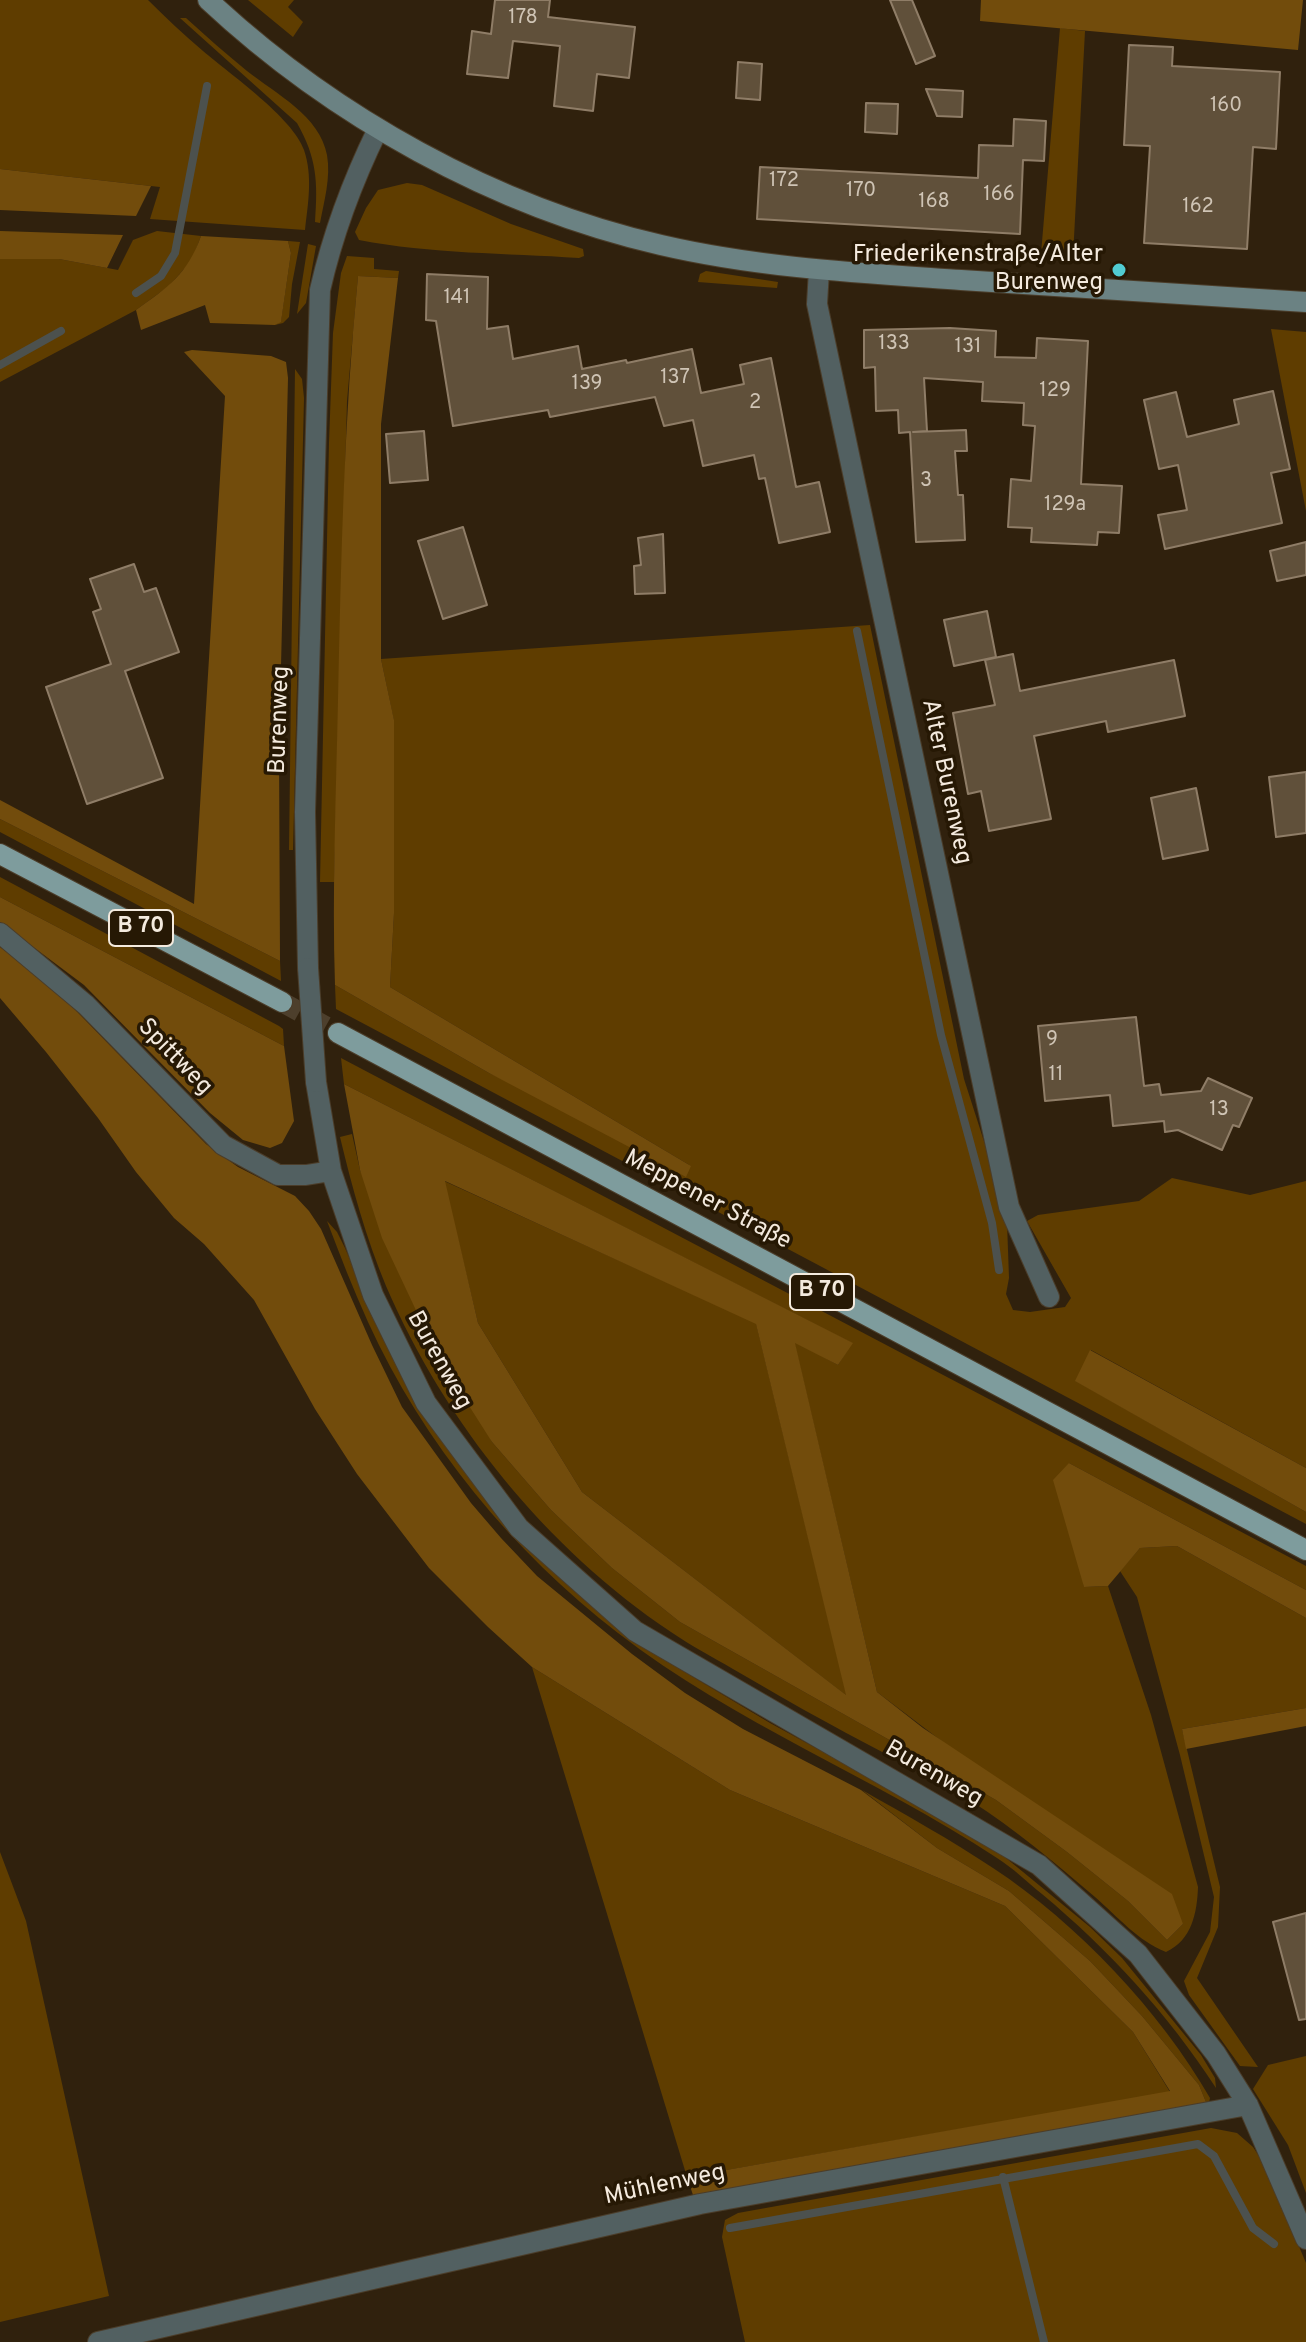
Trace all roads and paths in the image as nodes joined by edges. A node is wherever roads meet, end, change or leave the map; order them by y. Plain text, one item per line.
1 (208, 0) edge
2 (378, 129) junction
3 (819, 270) junction
4 (1306, 302) edge
5 (0, 854) edge
6 (0, 933) edge
7 (282, 1002) tunnel mouth
8 (338, 1033) tunnel mouth
9 (331, 1171) junction
10 (1049, 1297) dead end
11 (1306, 1550) edge
12 (1248, 2105) junction
13 (1302, 2218) edge
14 (1306, 2239) edge
15 (98, 2342) edge

1 - 2 street
2 - 3 street
2 - 9 street, Burenweg, bridge
3 - 4 street
3 - 10 street, Alter Burenweg
5 - 7 main road, B 70
6 - 9 street, Spittweg
8 - 11 main road, Meppener Straße / B 70
9 - 12 street, Burenweg
12 - 13 street, Burenweg
12 - 15 street, Mühlenweg
13 - 14 street, Burenweg

